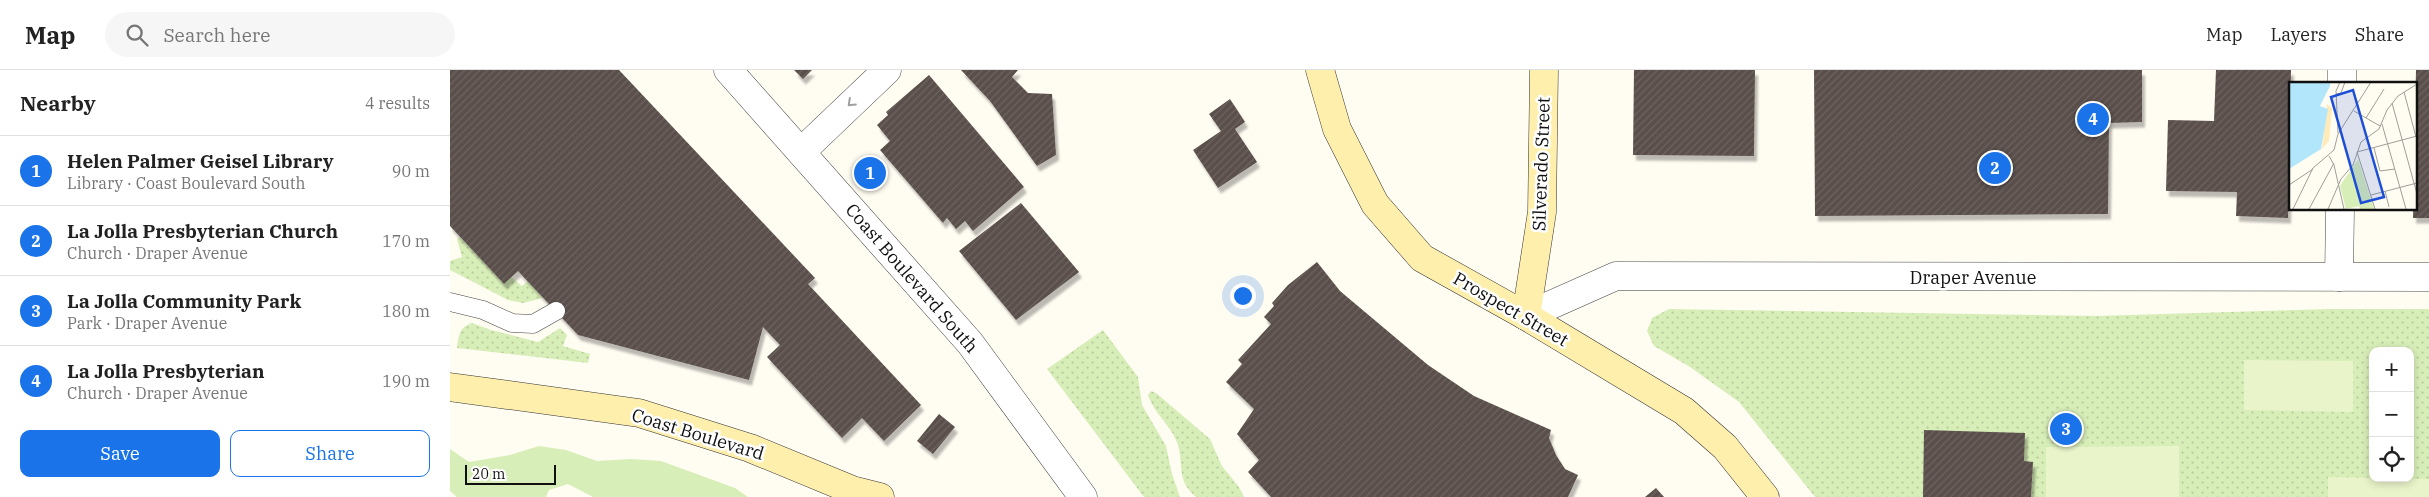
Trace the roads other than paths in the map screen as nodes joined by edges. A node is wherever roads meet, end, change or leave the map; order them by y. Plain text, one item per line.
1 (728, 70) edge
2 (887, 70) edge
3 (1320, 70) edge
4 (1544, 70) edge
5 (801, 152) junction
6 (2340, 210) edge
7 (2339, 277) junction
8 (2429, 277) edge
9 (450, 302) edge
10 (556, 311) dead end
11 (1526, 316) junction
12 (450, 387) edge
13 (880, 497) edge
14 (1083, 497) edge
15 (1765, 497) edge

1 - 5 street, Coast Boulevard South
2 -> 5 street
3 - 11 street, Prospect Street
4 - 11 street, Silverado Street
5 - 14 street, Coast Boulevard South
6 - 7 street
7 - 8 street, Draper Avenue
7 - 11 street, Draper Avenue
9 - 10 lane
11 - 15 street, Prospect Street
12 - 13 street, Coast Boulevard

